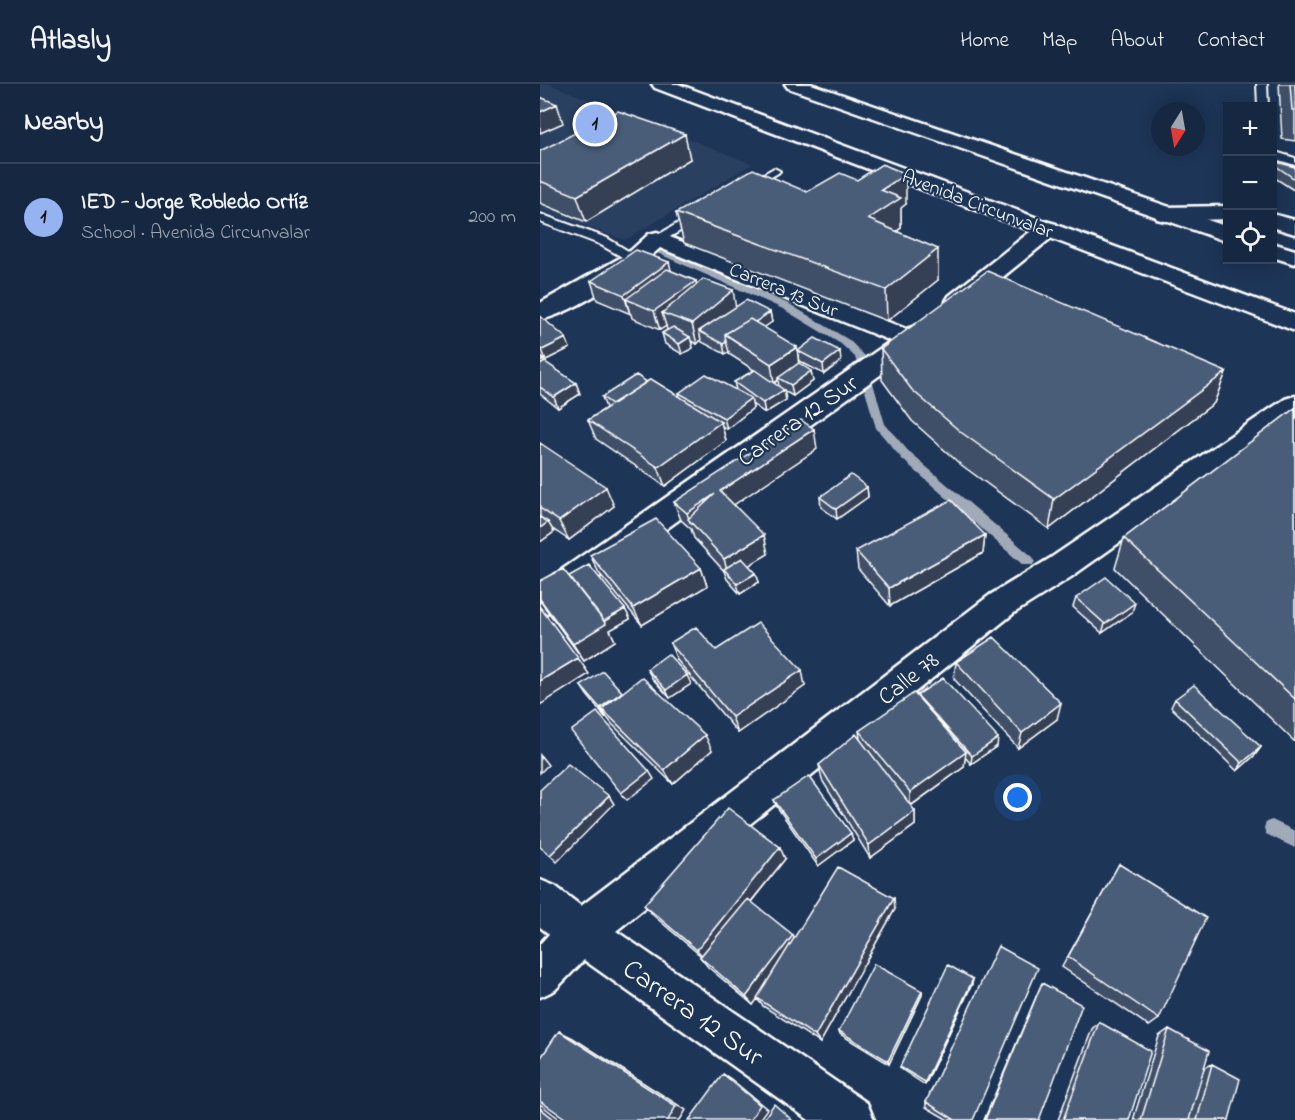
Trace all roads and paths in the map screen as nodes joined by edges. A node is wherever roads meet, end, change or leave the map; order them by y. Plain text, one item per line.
1 (661, 84) edge
2 (794, 84) edge
3 (1262, 84) edge
4 (1263, 102) edge
5 (1277, 156) edge
6 (1295, 162) edge
7 (774, 171) dead end
8 (735, 194) edge
9 (706, 211) edge
10 (1223, 212) edge
11 (1165, 213) junction
12 (540, 218) edge
13 (1277, 222) edge
14 (1295, 227) edge
15 (1048, 229) junction
16 (1223, 234) edge
17 (657, 239) junction
18 (1277, 252) edge
19 (1295, 257) edge
20 (635, 259) junction
21 (540, 313) edge
22 (1295, 323) edge
23 (910, 340) junction
24 (1295, 405) edge
25 (540, 602) edge
26 (540, 901) edge
27 (581, 932) junction
28 (540, 975) edge
29 (850, 1120) edge

1 - 15 main road, Avenida Circunvalar
2 - 11 main road
3 - 4 lane
5 - 6 lane
7 - 8 lane
9 - 17 lane
10 - 11 main road
11 - 16 main road
12 - 20 lane
13 - 14 main road
15 - 22 main road, Avenida Circunvalar
15 - 23 main road, Carrera 12 Sur
17 - 20 main road
17 - 23 main road, Carrera 13 Sur
18 - 19 main road
20 - 21 main road
23 - 25 main road, Carrera 12 Sur
24 - 27 main road, Calle 78
26 - 27 main road, Carrera 12 Sur
27 - 28 main road, Calle 78
27 - 29 main road, Carrera 12 Sur

